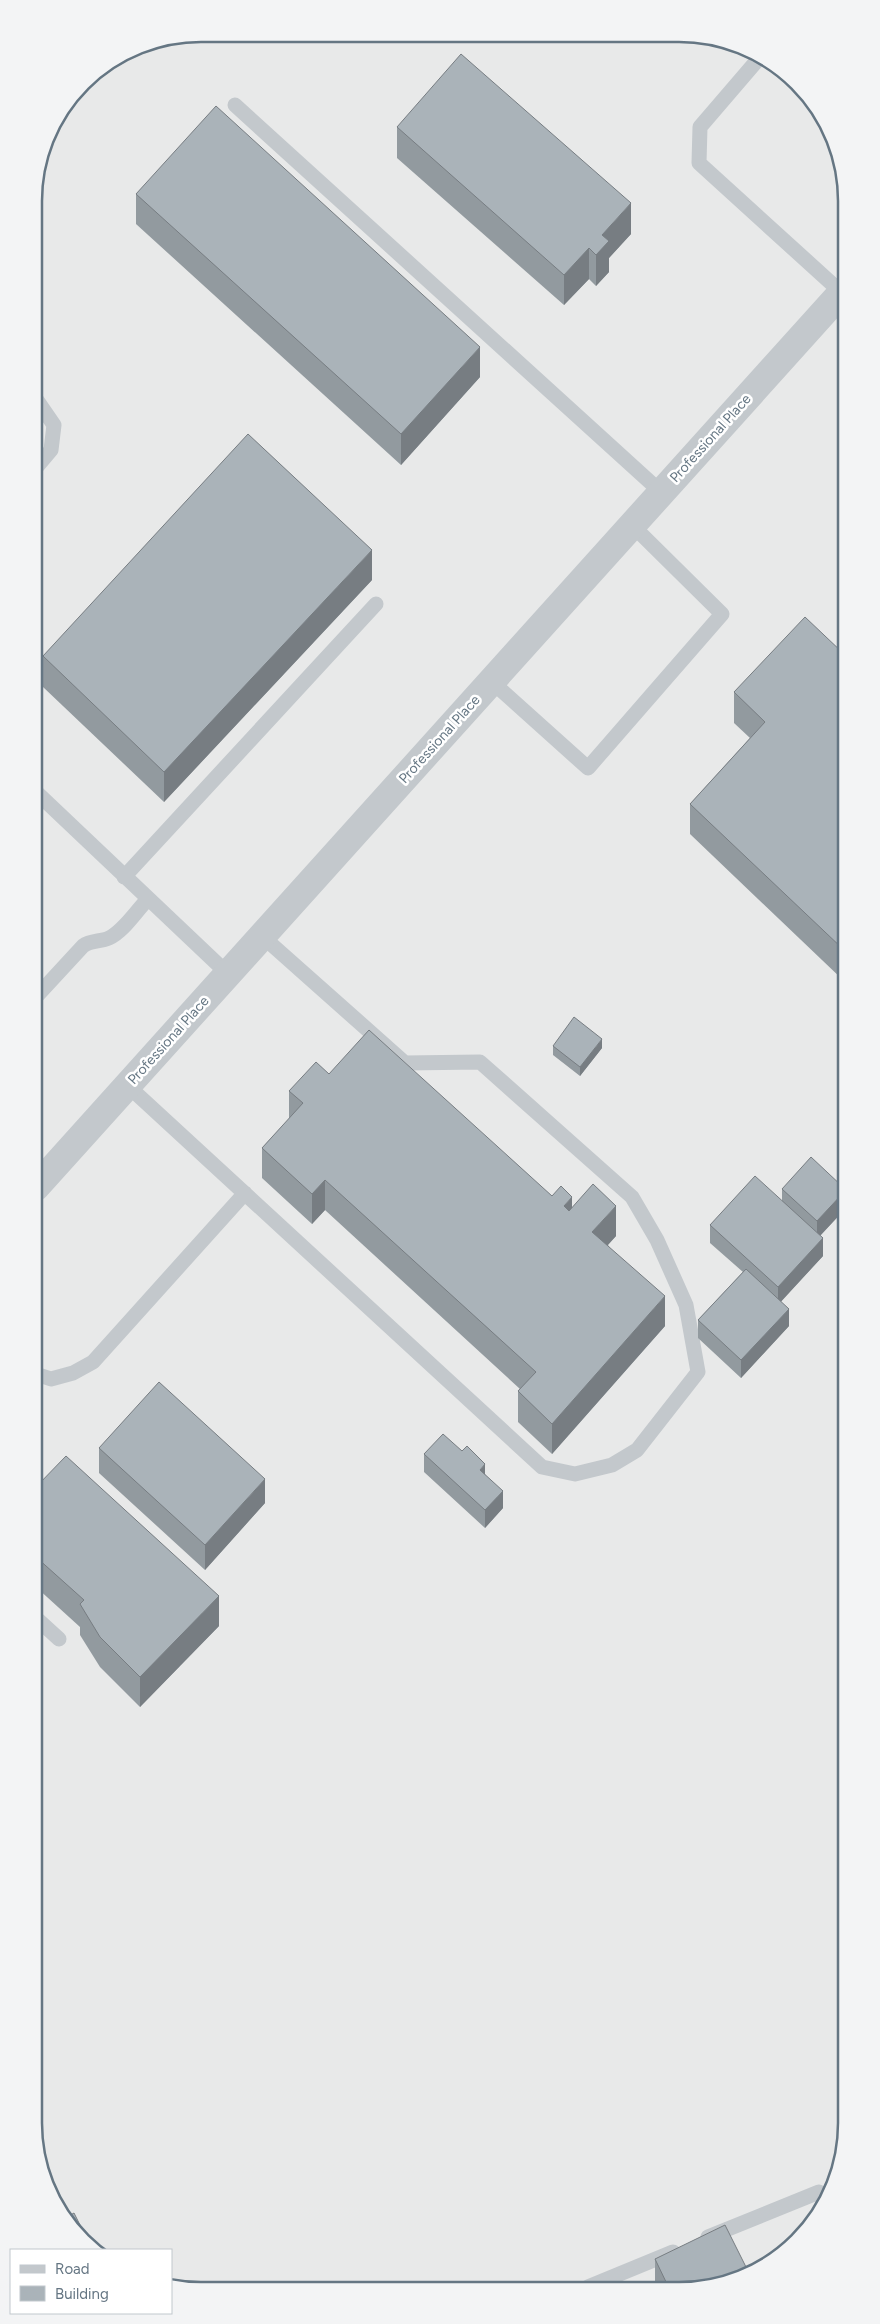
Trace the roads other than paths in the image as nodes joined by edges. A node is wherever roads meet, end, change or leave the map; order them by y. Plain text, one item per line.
1 (755, 63) edge
2 (234, 105) dead end
3 (838, 288) edge
4 (838, 296) edge
5 (43, 409) edge
6 (43, 459) edge
7 (661, 492) junction
8 (632, 525) junction
9 (376, 604) dead end
10 (491, 681) junction
11 (43, 799) edge
12 (124, 877) junction
13 (148, 899) junction
14 (262, 936) junction
15 (227, 973) junction
16 (43, 990) edge
17 (127, 1085) junction
18 (42, 1179) edge
19 (245, 1194) junction
20 (42, 1376) edge
21 (42, 1624) edge
22 (59, 1639) dead end
23 (820, 2195) edge
24 (600, 2282) edge

1 - 3 lane
2 - 7 lane
4 - 7 street, Professional Place
5 - 6 lane
7 - 8 street, Professional Place
8 - 10 street, Professional Place
8 - 10 lane
9 - 12 lane
10 - 14 street, Professional Place
11 - 12 lane
12 - 13 lane
13 - 15 lane
13 - 16 lane
14 - 15 street, Professional Place
14 - 19 lane
15 - 17 street, Professional Place
17 - 18 street, Professional Place
17 - 19 lane
19 - 20 lane
21 - 22 lane
23 - 24 lane

